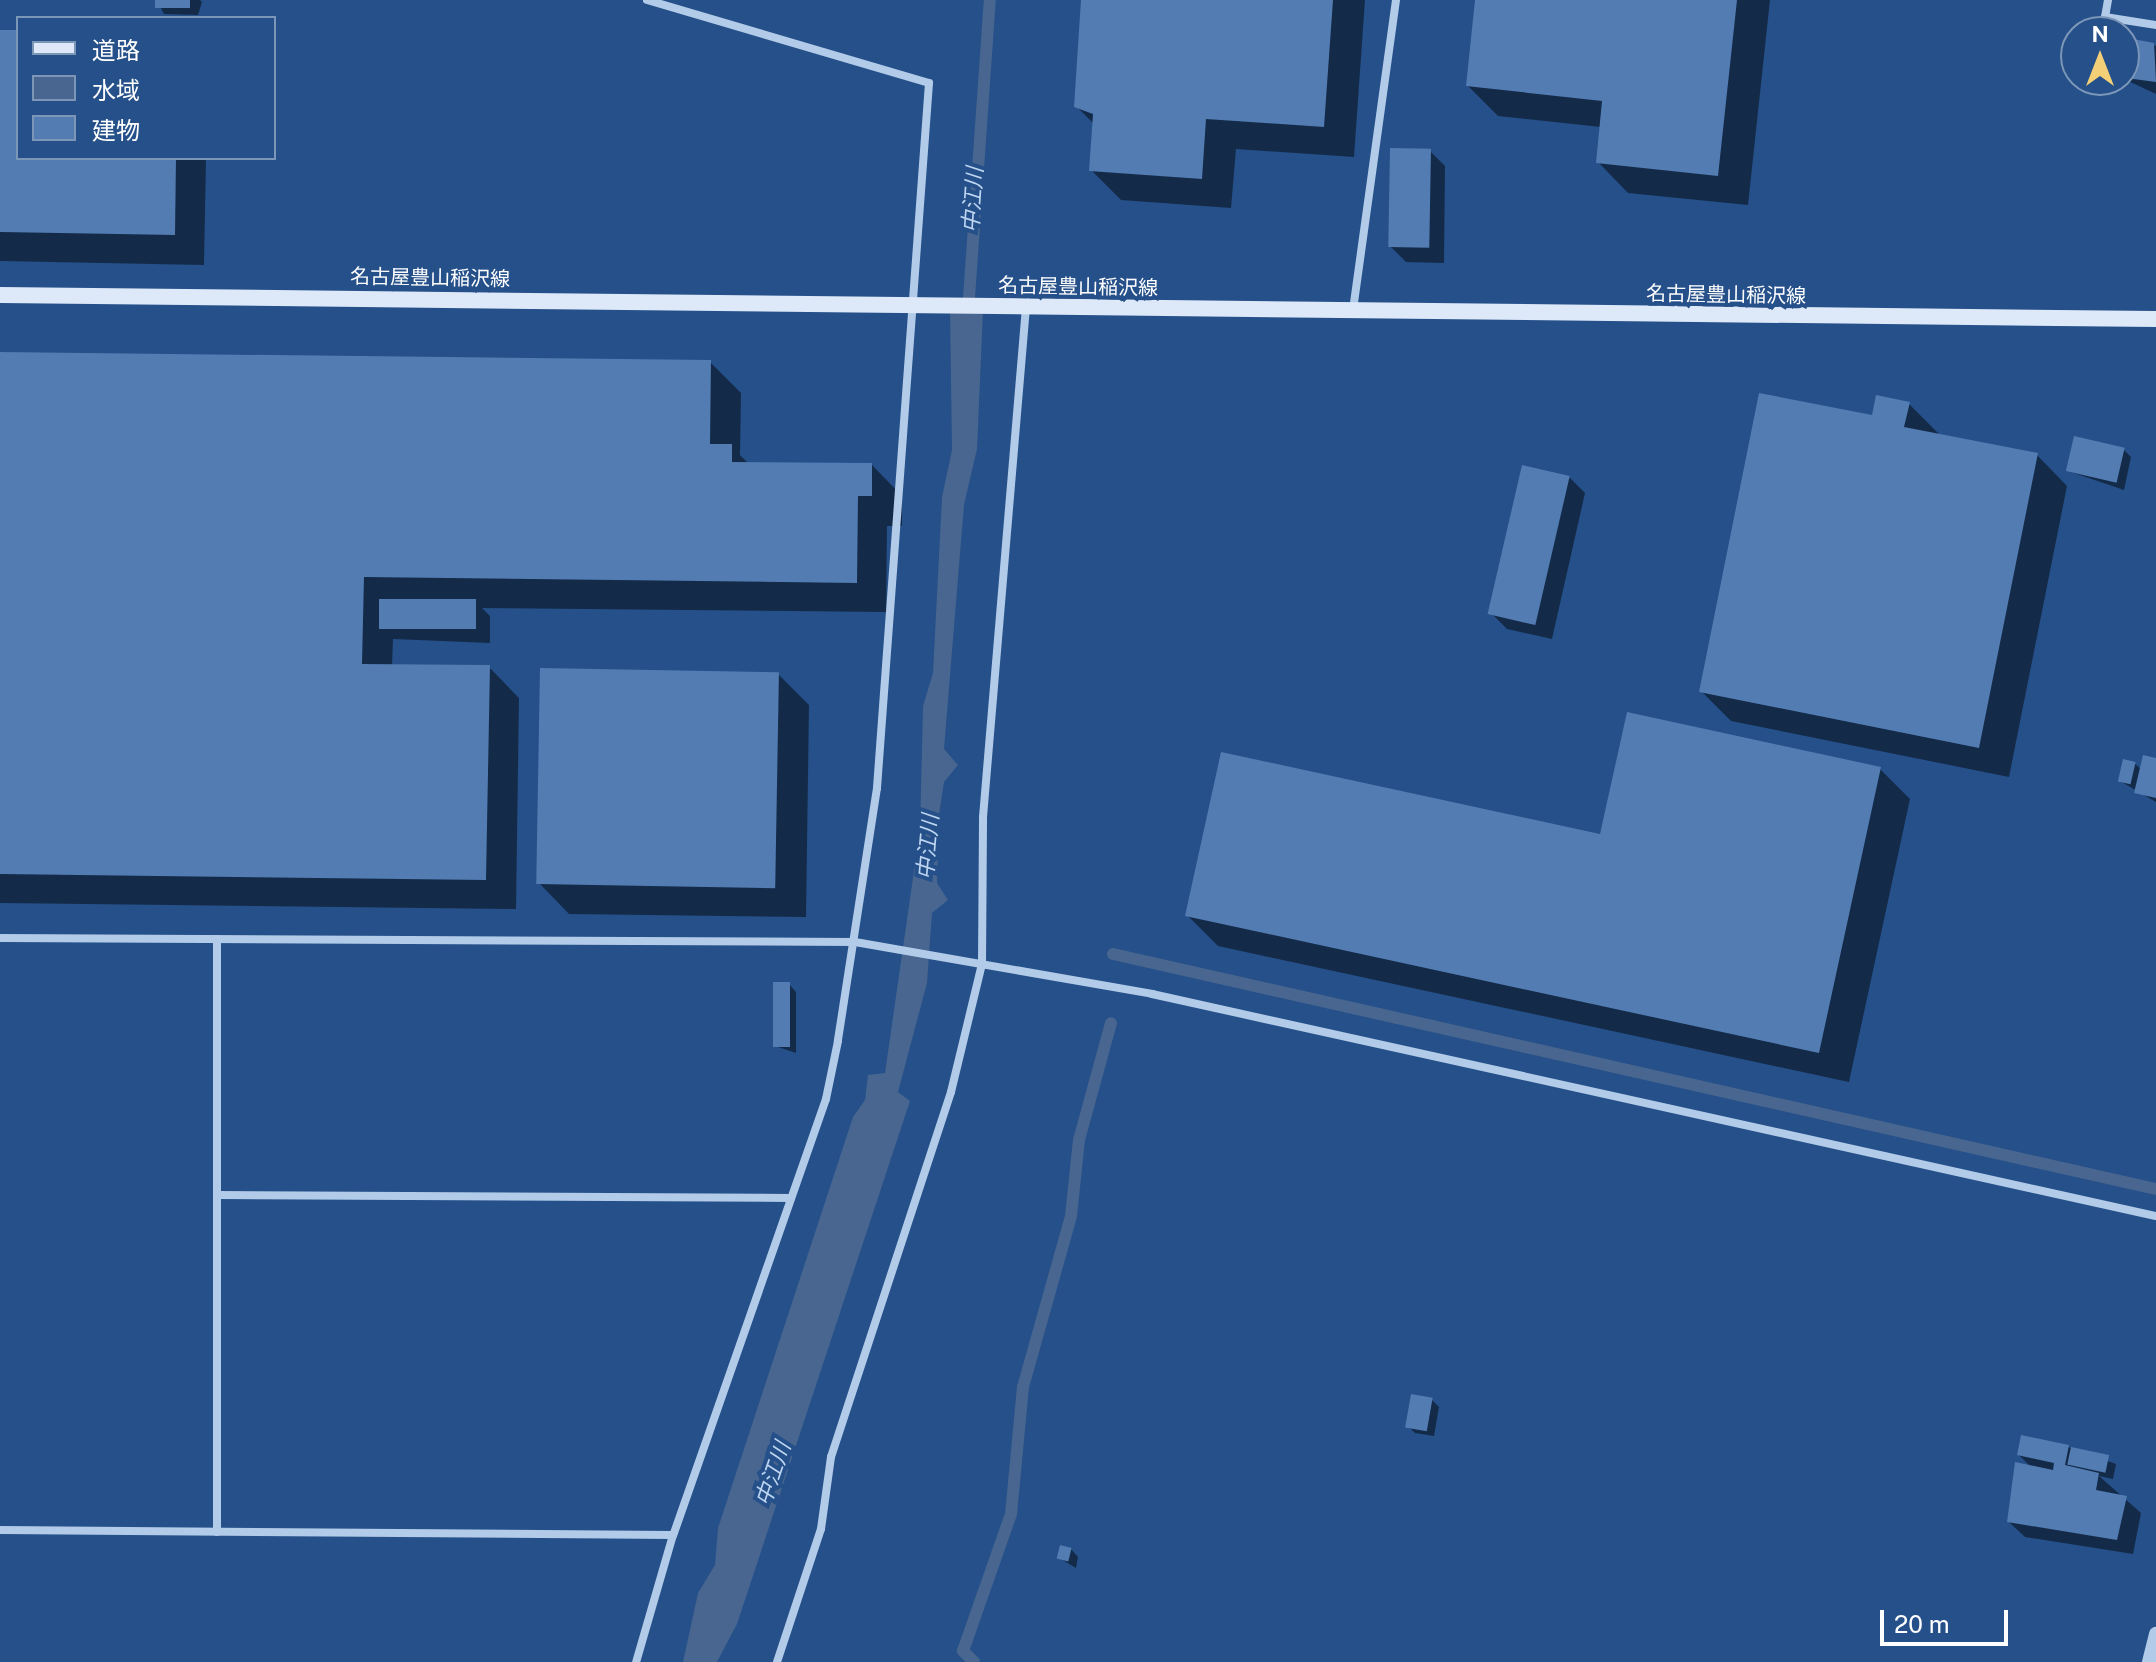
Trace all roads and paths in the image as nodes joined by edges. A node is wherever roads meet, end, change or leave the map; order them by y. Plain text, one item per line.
1 (647, 0) edge
2 (1396, 0) edge
3 (2108, 0) edge
4 (2156, 25) edge
5 (0, 295) edge
6 (913, 303) junction
7 (1022, 306) junction
8 (1353, 311) junction
9 (2156, 319) edge
10 (0, 938) edge
11 (217, 939) junction
12 (852, 942) junction
13 (982, 964) junction
14 (217, 1195) junction
15 (791, 1198) junction
16 (2156, 1216) edge
17 (0, 1530) edge
18 (217, 1532) junction
19 (673, 1535) junction
20 (2156, 1634) edge
21 (636, 1662) edge
22 (777, 1662) edge
23 (2149, 1662) edge

1 - 6 street
2 - 8 street
3 - 4 street
5 - 6 main road, 名古屋豊山稲沢線
6 - 7 main road, 名古屋豊山稲沢線
6 - 12 street
7 - 8 main road, 名古屋豊山稲沢線
7 - 13 street
8 - 9 main road, 名古屋豊山稲沢線
10 - 11 street
11 - 12 street
11 - 14 street
12 - 13 street
12 - 15 street
13 - 16 street
13 - 22 street
14 - 15 street
14 - 18 street
15 - 19 street
17 - 18 street
18 - 19 street
19 - 21 street
20 - 23 street

